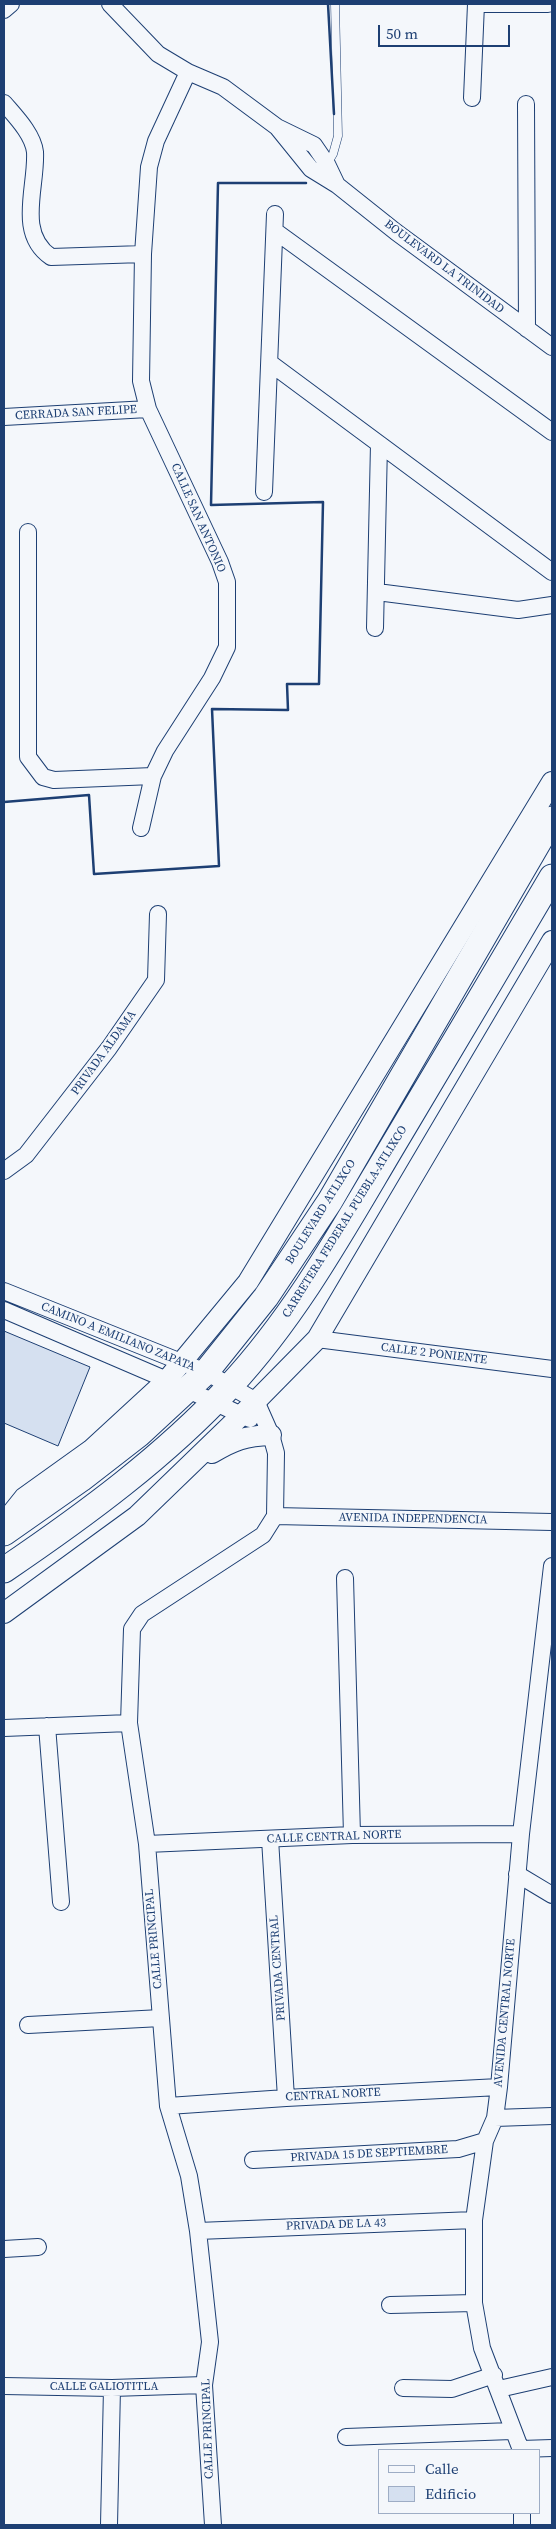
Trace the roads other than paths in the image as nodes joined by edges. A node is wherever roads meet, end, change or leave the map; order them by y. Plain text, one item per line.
1 (11, 4) edge
2 (110, 4) edge
3 (335, 4) edge
4 (476, 4) edge
5 (484, 4) edge
6 (548, 4) edge
7 (4, 10) edge
8 (188, 72) junction
9 (472, 98) dead end
10 (4, 103) edge
11 (526, 104) dead end
12 (323, 170) junction
13 (275, 214) dead end
14 (275, 231) junction
15 (143, 254) junction
16 (527, 328) junction
17 (552, 347) edge
18 (270, 363) junction
19 (148, 409) junction
20 (4, 417) edge
21 (552, 432) edge
22 (379, 444) junction
23 (264, 492) dead end
24 (28, 532) dead end
25 (552, 572) edge
26 (377, 592) junction
27 (552, 605) edge
28 (375, 628) dead end
29 (153, 776) junction
30 (551, 786) edge
31 (552, 819) edge
32 (141, 828) dead end
33 (552, 877) edge
34 (158, 914) dead end
35 (552, 940) edge
36 (4, 1171) edge
37 (4, 1290) edge
38 (4, 1310) edge
39 (317, 1339) junction
40 (183, 1363) junction
41 (552, 1369) edge
42 (206, 1372) junction
43 (177, 1385) junction
44 (231, 1385) junction
45 (256, 1401) junction
46 (214, 1402) junction
47 (241, 1416) junction
48 (267, 1429) junction
49 (189, 1466) junction
50 (275, 1516) junction
51 (552, 1522) edge
52 (4, 1523) edge
53 (4, 1533) edge
54 (552, 1566) edge
55 (4, 1570) edge
56 (345, 1578) dead end
57 (4, 1613) edge
58 (129, 1723) junction
59 (47, 1726) junction
60 (4, 1728) edge
61 (521, 1834) junction
62 (352, 1836) junction
63 (270, 1839) junction
64 (147, 1844) junction
65 (517, 1874) junction
66 (552, 1895) edge
67 (61, 1902) dead end
68 (161, 2018) junction
69 (28, 2025) dead end
70 (499, 2087) junction
71 (286, 2098) junction
72 (168, 2106) junction
73 (552, 2116) edge
74 (495, 2118) junction
75 (485, 2141) junction
76 (253, 2160) dead end
77 (474, 2220) junction
78 (198, 2231) junction
79 (38, 2247) dead end
80 (4, 2249) edge
81 (474, 2303) junction
82 (390, 2305) dead end
83 (552, 2377) edge
84 (496, 2382) junction
85 (204, 2385) junction
86 (4, 2386) edge
87 (112, 2388) junction
88 (403, 2388) dead end
89 (512, 2431) junction
90 (346, 2437) dead end
91 (552, 2448) edge
92 (521, 2449) edge
93 (536, 2449) edge
94 (109, 2525) edge
95 (213, 2525) edge

1 - 7 street
2 - 8 street, BOULEVARD LA TRINIDAD
3 - 12 lane
4 - 9 street
5 - 6 street
8 - 12 street, BOULEVARD LA TRINIDAD
8 - 15 street, CALLE SAN ANTONIO
10 - 15 street
11 - 16 street
12 - 16 street, BOULEVARD LA TRINIDAD
13 - 14 street
14 - 18 street
14 - 21 street
15 - 19 street, CALLE SAN ANTONIO
16 - 17 street, BOULEVARD LA TRINIDAD
18 - 22 street
18 - 23 street
19 - 20 street, CERRADA SAN FELIPE
19 - 29 street, CALLE SAN ANTONIO
22 - 25 street
22 - 26 street
24 - 29 street
26 - 27 street
26 - 28 street
29 - 32 street, CALLE SAN ANTONIO
30 - 40 street
31 - 42 main road, BOULEVARD ATLIXCO
33 - 44 main road, CARRETERA FEDERAL PUEBLA-ATLIXCO
34 - 36 street, PRIVADA ALDAMA
35 - 39 street
37 - 40 street, CAMINO A EMILIANO ZAPATA
38 - 43 street, CAMINO A EMILIANO ZAPATA
39 - 41 street, CALLE 2 PONIENTE
39 - 45 street
40 - 42 street, CAMINO A EMILIANO ZAPATA
40 - 43 street
42 - 43 main road, BOULEVARD ATLIXCO
42 - 44 street, CAMINO A EMILIANO ZAPATA
43 - 46 street, CAMINO A EMILIANO ZAPATA
43 - 52 street
43 - 53 main road, BOULEVARD ATLIXCO
44 - 45 street
44 - 46 main road, CARRETERA FEDERAL PUEBLA-ATLIXCO
45 - 47 street
45 - 48 street
46 - 47 street
46 - 55 main road, CARRETERA FEDERAL PUEBLA-ATLIXCO
47 - 48 street
47 - 49 street
48 - 49 street
48 - 50 street
49 - 57 street
50 - 51 street, AVENIDA INDEPENDENCIA
50 - 58 street, CALLE PRINCIPAL
54 - 61 street, AVENIDA CENTRAL NORTE
56 - 62 street
58 - 59 street
58 - 64 street, CALLE PRINCIPAL
59 - 60 street
59 - 67 street
61 - 62 street, CALLE CENTRAL NORTE
61 - 65 street, AVENIDA CENTRAL NORTE
62 - 63 street, CALLE CENTRAL NORTE
63 - 64 street, CALLE CENTRAL NORTE
63 - 71 street, PRIVADA CENTRAL
64 - 68 street, CALLE PRINCIPAL
65 - 66 street
65 - 70 street, AVENIDA CENTRAL NORTE
68 - 69 street
68 - 72 street, CALLE PRINCIPAL
70 - 71 street, CENTRAL NORTE
70 - 74 street, AVENIDA CENTRAL NORTE
71 - 72 street, CENTRAL NORTE
72 - 78 street, CALLE PRINCIPAL
73 - 74 street
74 - 75 street, AVENIDA CENTRAL NORTE
75 - 76 street, PRIVADA 15 DE SEPTIEMBRE
75 - 77 street, AVENIDA CENTRAL NORTE
77 - 78 street, PRIVADA DE LA 43
77 - 81 street, AVENIDA CENTRAL NORTE
78 - 85 street, CALLE PRINCIPAL
79 - 80 street
81 - 82 street
81 - 84 street, AVENIDA CENTRAL NORTE
83 - 84 street
84 - 88 street
84 - 89 street, AVENIDA CENTRAL NORTE
85 - 87 street, CALLE GALIOTITLA
85 - 95 street, CALLE PRINCIPAL
86 - 87 street, CALLE GALIOTITLA
87 - 94 street
89 - 90 street
89 - 92 street, AVENIDA CENTRAL NORTE
91 - 93 street

